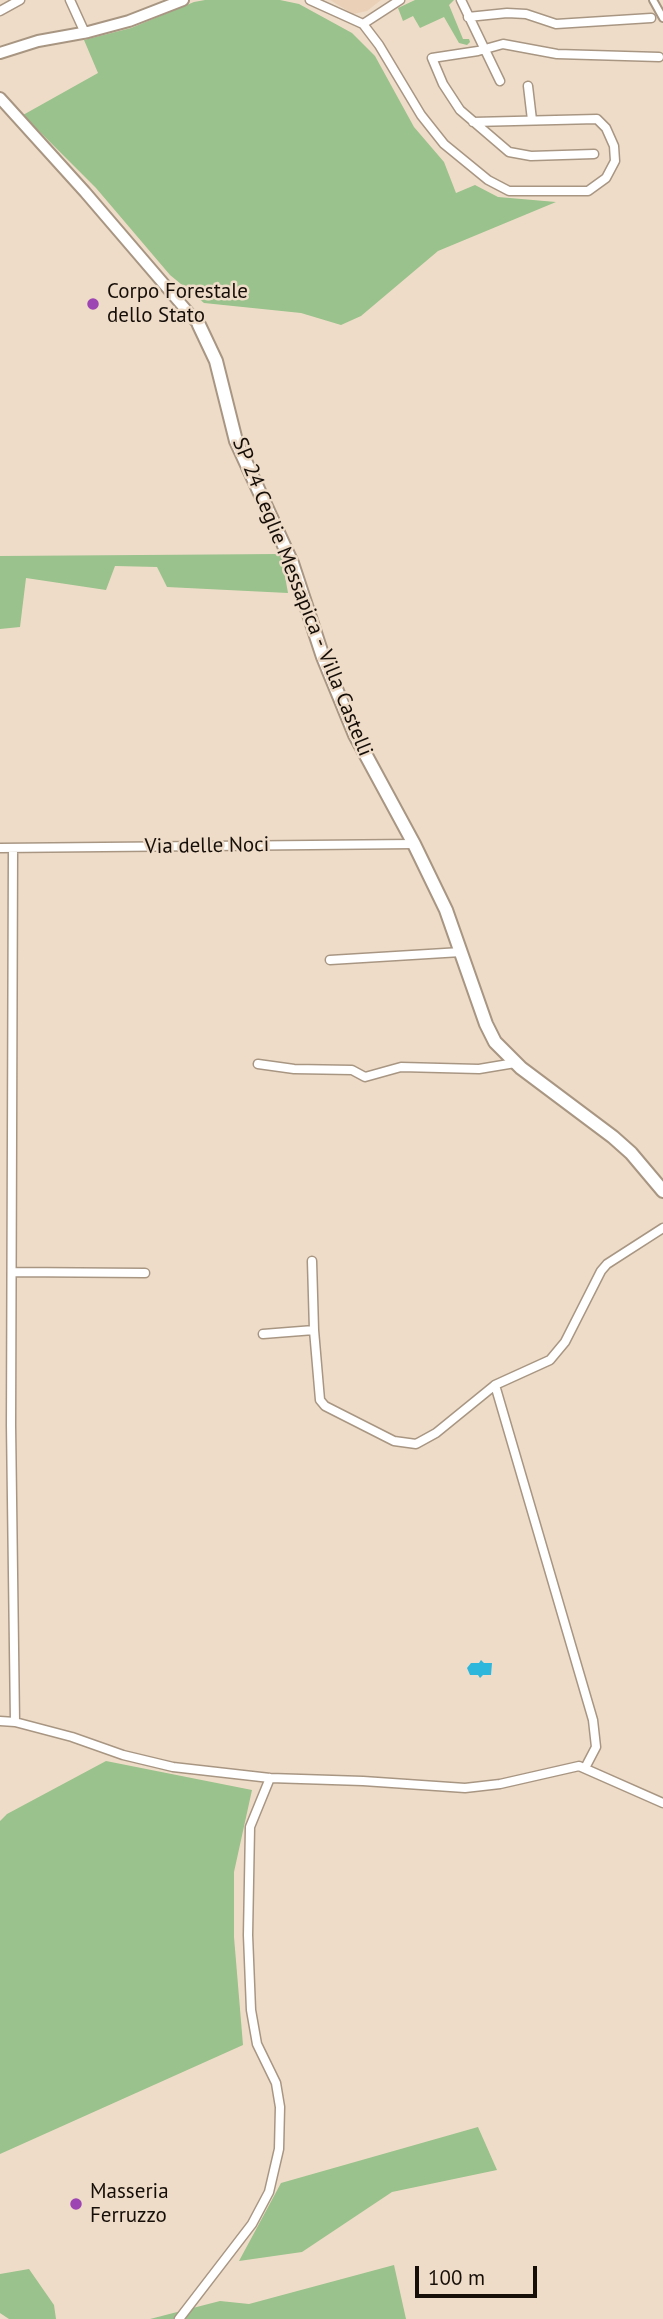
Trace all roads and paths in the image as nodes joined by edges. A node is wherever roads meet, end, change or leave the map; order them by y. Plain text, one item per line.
1 (20, 0) edge
2 (70, 0) edge
3 (183, 0) edge
4 (310, 0) edge
5 (399, 0) edge
6 (461, 0) edge
7 (653, 0) edge
8 (0, 11) edge
9 (468, 17) junction
10 (651, 18) dead end
11 (663, 18) edge
12 (363, 24) junction
13 (85, 33) junction
14 (484, 50) junction
15 (0, 53) edge
16 (659, 57) dead end
17 (499, 81) dead end
18 (528, 86) dead end
19 (0, 98) edge
20 (532, 120) junction
21 (473, 122) junction
22 (594, 154) dead end
23 (199, 326) joint
24 (414, 845) junction
25 (0, 848) edge
26 (13, 848) junction
27 (461, 952) junction
28 (330, 960) dead end
29 (515, 1063) junction
30 (258, 1064) dead end
31 (663, 1191) edge
32 (663, 1228) edge
33 (312, 1261) dead end
34 (13, 1272) junction
35 (145, 1273) dead end
36 (314, 1330) junction
37 (263, 1334) dead end
38 (495, 1385) junction
39 (0, 1721) edge
40 (15, 1722) junction
41 (586, 1768) junction
42 (270, 1778) junction
43 (663, 1803) edge
44 (179, 2319) edge

1 - 8 street
2 - 13 street
3 - 13 street
4 - 12 street
5 - 12 street
6 - 9 street
7 - 11 street
9 - 10 street
9 - 14 street
12 - 20 street
13 - 15 street
14 - 16 street
14 - 17 street
14 - 21 street
18 - 20 street
19 - 23 street
20 - 21 street
21 - 22 street
23 - 24 main road, SP 24 Ceglie Messapica - Villa Castelli
24 - 26 street, Via delle Noci
24 - 27 main road, SP 24 Ceglie Messapica - Villa Castelli
25 - 26 street, Via delle Noci
26 - 34 street
27 - 28 street
27 - 29 main road, SP 24 Ceglie Messapica - Villa Castelli
29 - 30 street
29 - 31 main road, SP 24 Ceglie Messapica - Villa Castelli
32 - 38 street
33 - 36 street
34 - 35 street
34 - 40 street
36 - 37 street
36 - 38 street
38 - 41 street
39 - 40 street
40 - 42 street
41 - 42 street
41 - 43 street
42 - 44 street

